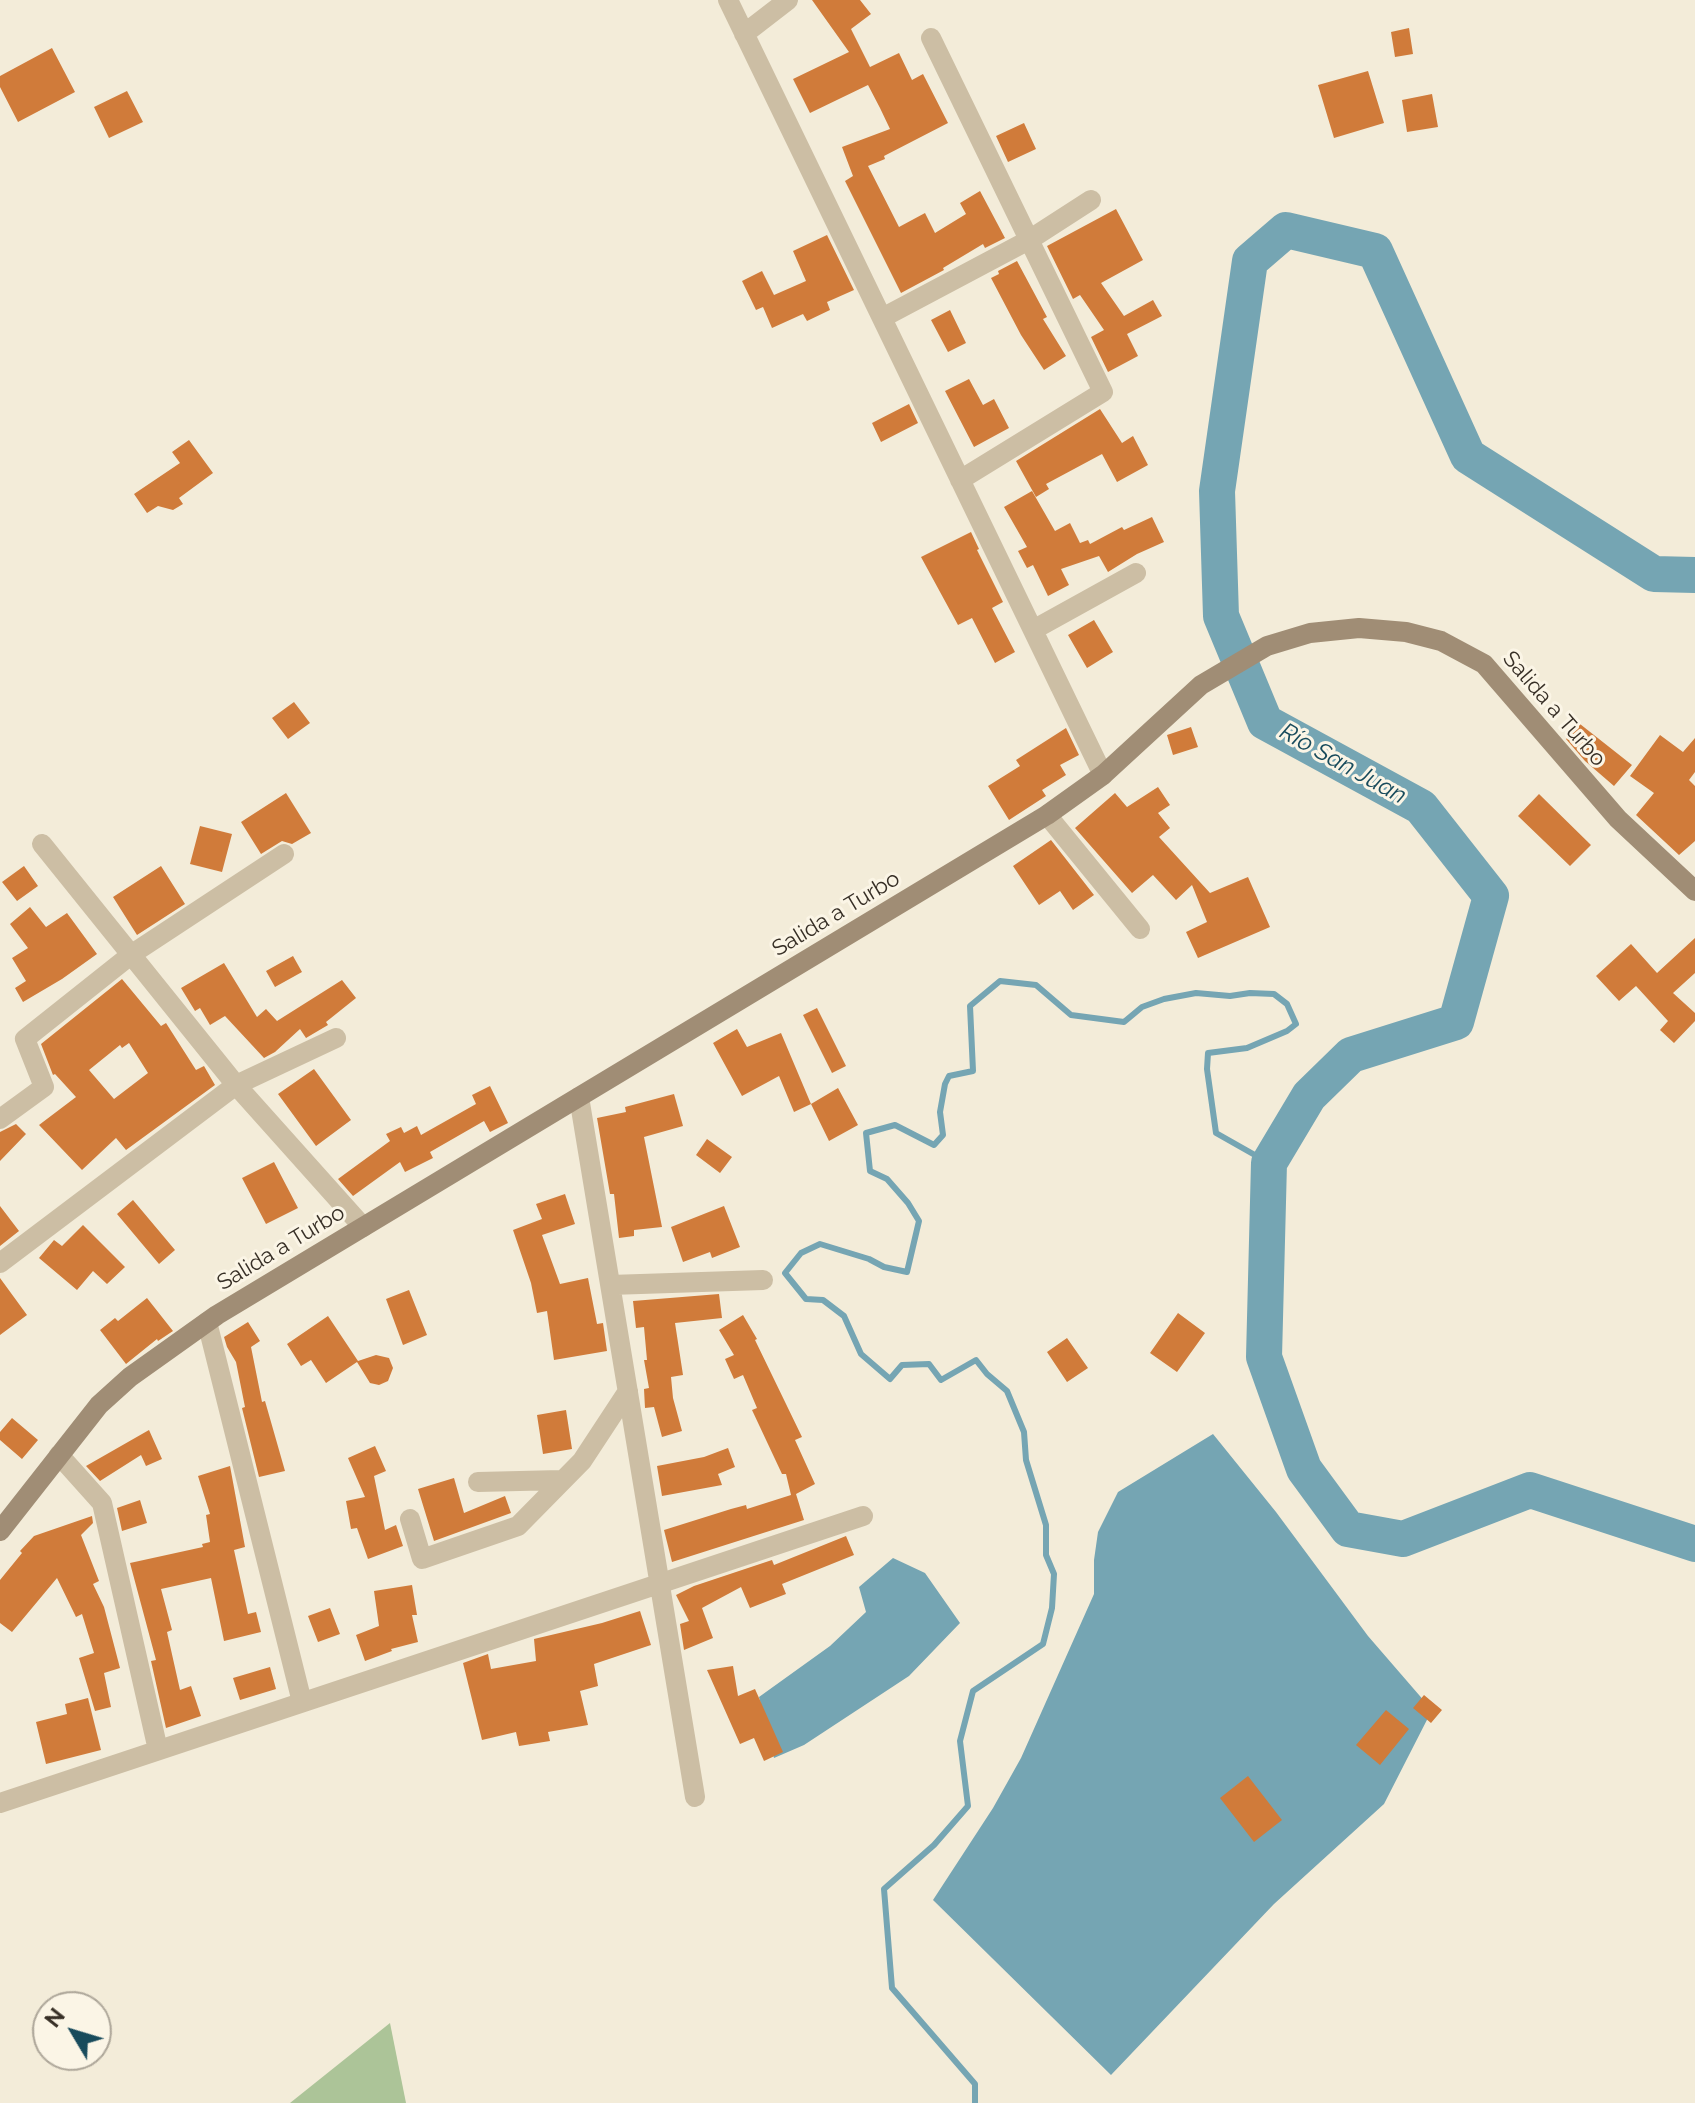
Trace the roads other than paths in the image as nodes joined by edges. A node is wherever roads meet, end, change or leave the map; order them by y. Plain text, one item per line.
1 (728, 0) edge
2 (788, 0) edge
3 (744, 34) junction
4 (931, 38) dead end
5 (1091, 200) dead end
6 (1029, 240) junction
7 (882, 318) junction
8 (960, 480) junction
9 (1136, 573) dead end
10 (1033, 630) junction
11 (1103, 775) junction
12 (1047, 815) junction
13 (42, 844) dead end
14 (284, 854) dead end
15 (1695, 891) edge
16 (1140, 929) dead end
17 (132, 954) junction
18 (336, 1038) dead end
19 (236, 1085) junction
20 (579, 1097) junction
21 (0, 1119) edge
22 (363, 1227) junction
23 (0, 1263) edge
24 (763, 1280) dead end
25 (610, 1285) junction
26 (207, 1322) junction
27 (628, 1391) junction
28 (59, 1455) junction
29 (561, 1480) junction
30 (478, 1482) dead end
31 (863, 1516) dead end
32 (410, 1519) dead end
33 (0, 1531) edge
34 (660, 1584) junction
35 (302, 1702) junction
36 (158, 1750) junction
37 (695, 1797) dead end
38 (0, 1803) edge

1 - 3 street
2 - 3 street
3 - 7 street
4 - 6 street
5 - 6 street
6 - 7 street
6 - 8 street
7 - 8 street
8 - 10 street
9 - 10 street
10 - 11 street
11 - 12 main road, Salida a Turbo
11 - 15 main road, Salida a Turbo
12 - 16 street
12 - 20 main road, Salida a Turbo
13 - 17 street
14 - 17 street
17 - 19 street
17 - 21 street
18 - 19 street
19 - 22 street
19 - 23 street
20 - 22 main road, Salida a Turbo
20 - 25 street
22 - 26 main road, Salida a Turbo
24 - 25 street
25 - 27 street
26 - 28 main road, Salida a Turbo
26 - 35 street
27 - 29 street
27 - 34 street
28 - 33 main road, Salida a Turbo
28 - 36 street
29 - 30 street
29 - 32 street
31 - 34 street
34 - 35 street
34 - 37 street
35 - 36 street
36 - 38 street

